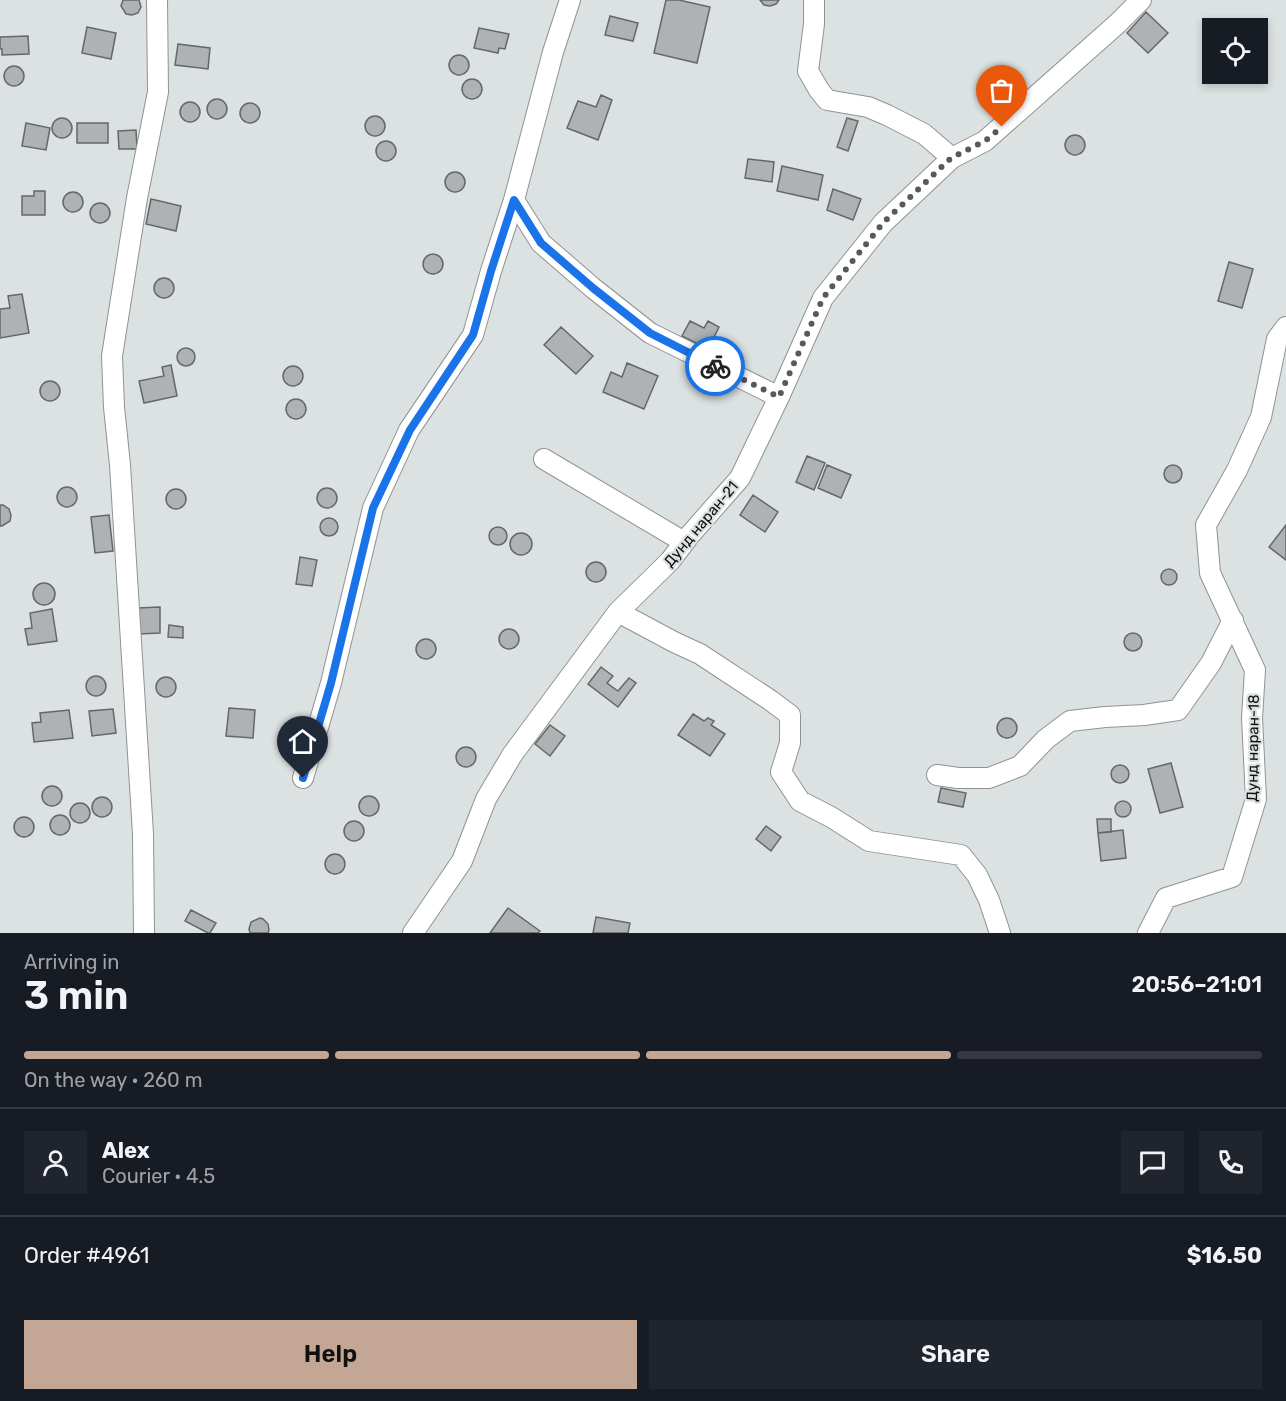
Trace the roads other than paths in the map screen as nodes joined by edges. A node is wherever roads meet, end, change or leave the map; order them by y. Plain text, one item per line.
1 (157, 0) edge
2 (570, 0) edge
3 (814, 0) edge
4 (1141, 0) edge
5 (951, 158) junction
6 (514, 200) junction
7 (1286, 327) edge
8 (779, 397) junction
9 (544, 459) dead end
10 (684, 542) junction
11 (618, 612) junction
12 (1233, 620) junction
13 (937, 775) dead end
14 (303, 778) dead end
15 (144, 933) edge
16 (413, 933) edge
17 (1000, 933) edge
18 (1148, 933) edge

1 - 15 street
2 - 6 street
3 - 5 street
4 - 5 street, Дунд наран-21
5 - 8 street, Дунд наран-21
6 - 8 street
6 - 14 street
7 - 12 street, Дунд наран-18
8 - 10 street, Дунд наран-21
9 - 10 street
10 - 11 street, Дунд наран-21
11 - 16 street, Дунд наран-21
11 - 17 street
12 - 13 street
12 - 18 street, Дунд наран-18

